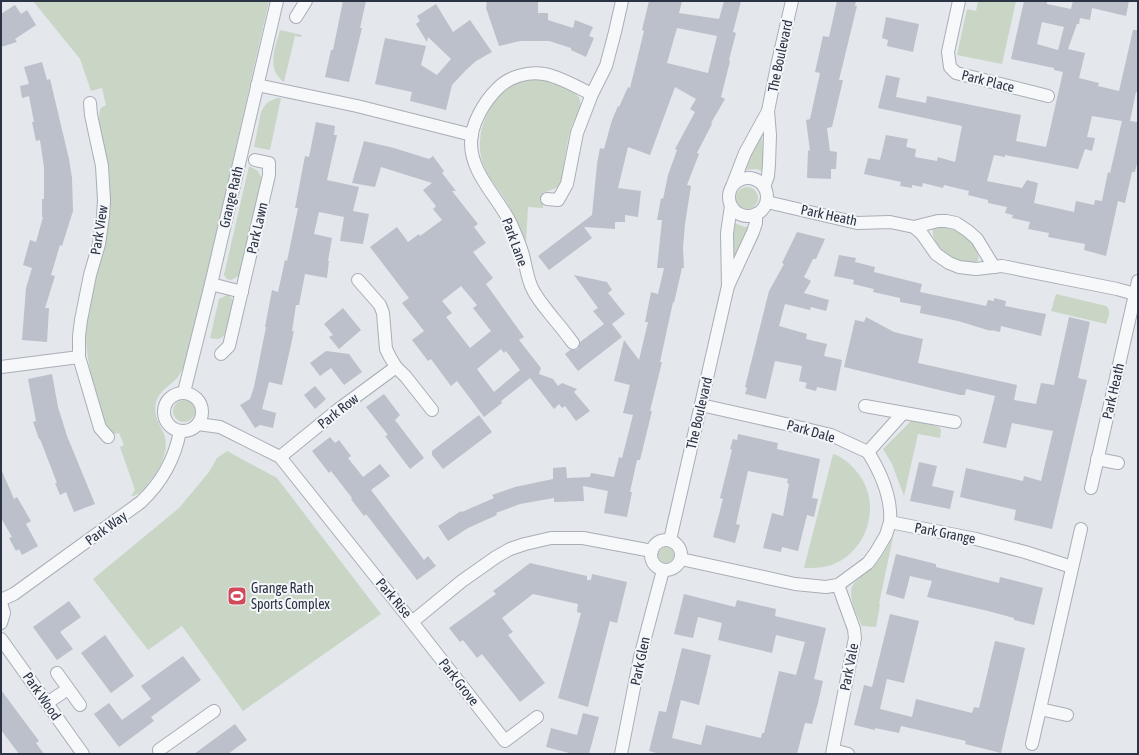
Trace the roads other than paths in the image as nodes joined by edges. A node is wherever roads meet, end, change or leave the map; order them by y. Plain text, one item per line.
1 (277, 1) edge
2 (306, 1) edge
3 (622, 1) edge
4 (792, 1) edge
5 (959, 1) edge
6 (296, 17) dead end
7 (257, 85) junction
8 (592, 94) junction
9 (1048, 96) dead end
10 (90, 103) dead end
11 (768, 111) junction
12 (472, 135) junction
13 (255, 160) dead end
14 (733, 184) junction
15 (764, 187) junction
16 (547, 199) dead end
17 (767, 202) junction
18 (731, 206) junction
19 (756, 214) junction
20 (914, 227) junction
21 (994, 267) junction
22 (358, 280) dead end
23 (1138, 281) edge
24 (211, 284) junction
25 (728, 286) junction
26 (242, 292) junction
27 (1135, 294) junction
28 (572, 343) dead end
29 (221, 354) dead end
30 (79, 357) junction
31 (1, 366) edge
32 (396, 367) junction
33 (184, 392) junction
34 (701, 405) junction
35 (865, 406) dead end
36 (432, 410) dead end
37 (903, 413) junction
38 (954, 422) dead end
39 (198, 424) junction
40 (180, 431) junction
41 (108, 437) dead end
42 (868, 452) junction
43 (280, 456) junction
44 (1097, 459) junction
45 (1118, 463) dead end
46 (1091, 488) dead end
47 (890, 522) junction
48 (1081, 529) dead end
49 (670, 540) junction
50 (652, 551) junction
51 (681, 559) junction
52 (1072, 567) junction
53 (663, 570) junction
54 (838, 585) junction
55 (1, 600) edge
56 (1, 603) edge
57 (412, 622) junction
58 (1, 623) edge
59 (1, 639) edge
60 (57, 673) dead end
61 (68, 689) junction
62 (47, 704) junction
63 (80, 705) dead end
64 (1040, 709) junction
65 (214, 711) dead end
66 (1067, 715) dead end
67 (536, 717) dead end
68 (1032, 744) dead end
69 (832, 752) edge
70 (158, 753) edge
71 (83, 754) edge
72 (621, 754) edge
73 (848, 754) edge

1 - 7 street, Grange Rath
2 - 6 street
3 - 8 street
4 - 11 street, The Boulevard
5 - 9 street, Park Place
7 - 12 street
7 - 24 street, Grange Rath
8 - 12 street, Park Lane
8 - 16 street
10 - 30 street, Park View
11 - 14 street, The Boulevard
11 - 15 street, The Boulevard
12 - 28 street, Park Lane
13 - 26 street, Park Lawn
14 - 15 street
14 - 18 street
15 - 17 street
17 - 19 street
17 - 20 street, Park Heath
18 - 19 street
18 - 25 street, The Boulevard
19 - 25 street, The Boulevard
20 - 21 street
20 - 21 street, Park Heath
21 - 27 street
22 - 32 street
23 - 27 street, Park Heath
24 - 26 street
24 - 33 street, Grange Rath
25 - 34 street, The Boulevard
26 - 29 street, Park Lawn
27 - 44 street, Park Heath
30 - 31 street
30 - 41 street, Park View
32 - 36 street
32 - 43 street, Park Row
33 - 39 street
33 - 40 street
34 - 42 street, Park Dale
34 - 49 street, The Boulevard
35 - 37 street
37 - 38 street
37 - 42 street
39 - 40 street
39 - 43 street, Park Rise
40 - 55 street, Park Way
42 - 47 street
43 - 57 street, Park Rise
44 - 45 street
44 - 46 street, Park Heath
47 - 52 street, Park Grange
47 - 54 street
48 - 52 street
49 - 50 street
49 - 51 street
50 - 53 street
50 - 57 street, Park Rise
51 - 53 street
51 - 54 street
52 - 64 street
53 - 72 street, Park Glen
54 - 69 street, Park Vale
56 - 58 street
57 - 67 street, Park Grove
59 - 62 street, Park Wood
60 - 61 street
61 - 62 street
61 - 63 street
62 - 71 street, Park Wood
64 - 66 street
64 - 68 street
65 - 70 street
69 - 73 street, Park Vale

